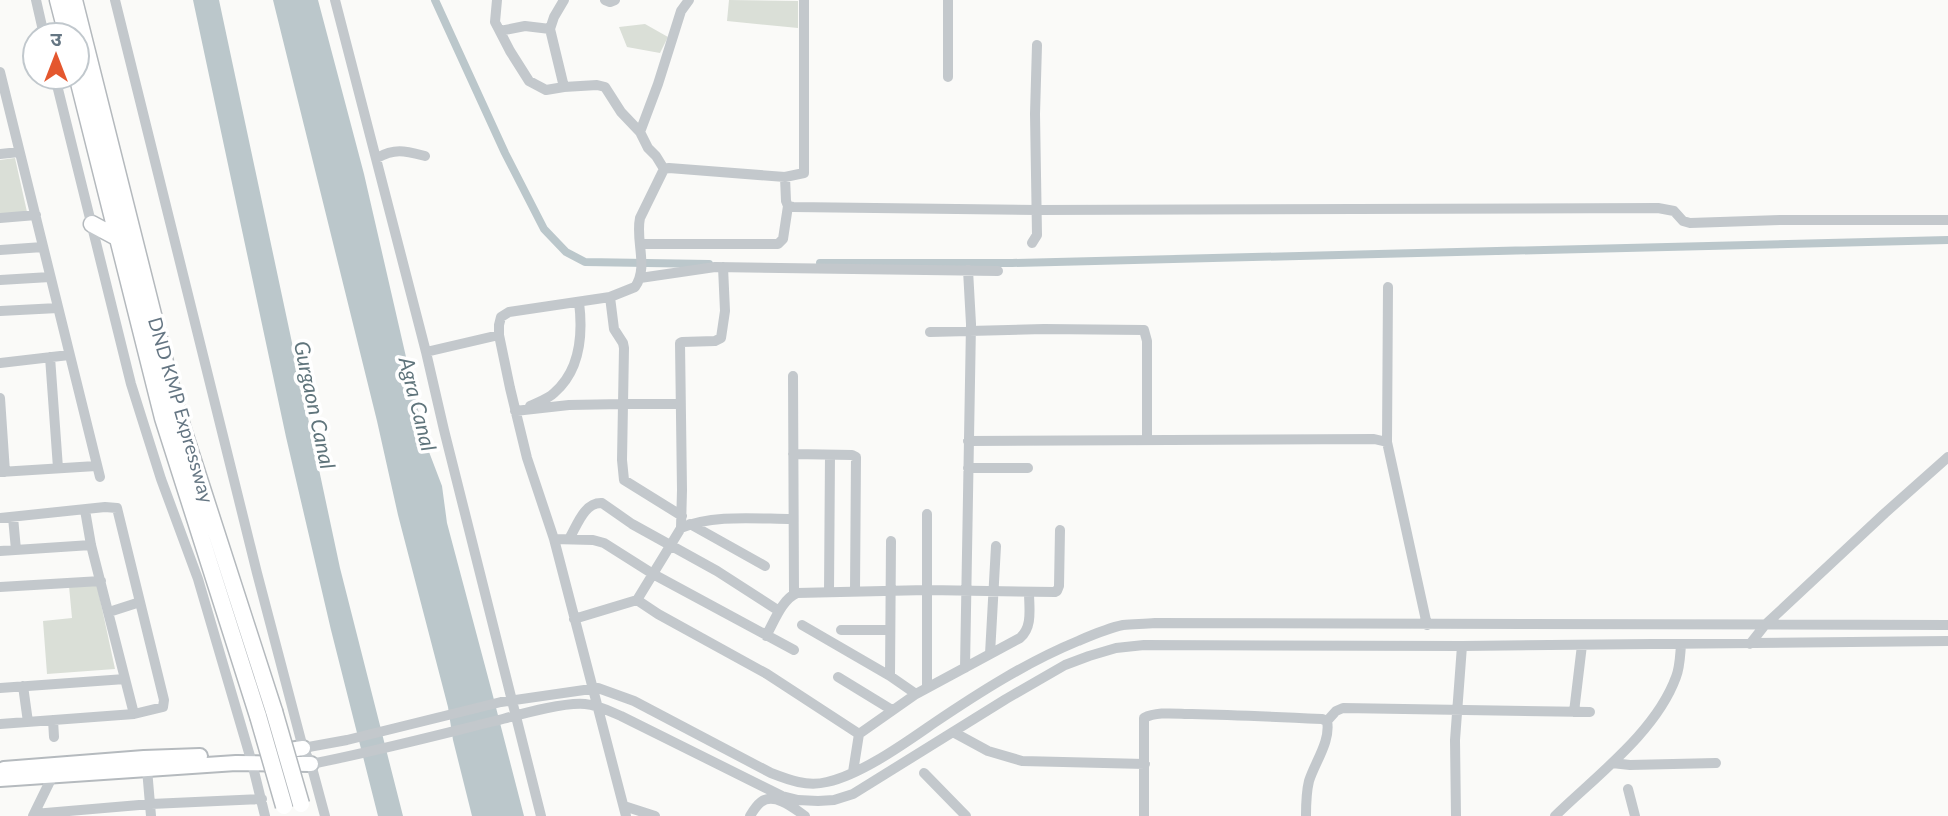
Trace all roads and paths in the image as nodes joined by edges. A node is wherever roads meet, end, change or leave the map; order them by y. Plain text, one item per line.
1 (36, 0) edge
2 (58, 0) edge
3 (74, 0) edge
4 (115, 0) edge
5 (335, 0) edge
6 (497, 0) edge
7 (564, 0) edge
8 (605, 0) edge
9 (615, 0) edge
10 (689, 0) edge
11 (804, 0) edge
12 (947, 0) edge
13 (41, 21) edge
14 (61, 21) edge
15 (550, 29) junction
16 (500, 31) junction
17 (1037, 45) dead end
18 (0, 72) edge
19 (947, 77) dead end
20 (564, 87) junction
21 (58, 91) edge
22 (81, 91) edge
23 (640, 132) junction
24 (19, 152) junction
25 (0, 153) edge
26 (425, 156) dead end
27 (377, 158) junction
28 (664, 169) junction
29 (785, 177) junction
30 (788, 206) junction
31 (1037, 209) junction
32 (36, 215) junction
33 (0, 218) edge
34 (1948, 220) edge
35 (92, 224) junction
36 (118, 238) junction
37 (1032, 243) dead end
38 (640, 244) junction
39 (43, 247) junction
40 (0, 250) edge
41 (723, 267) junction
42 (968, 270) junction
43 (998, 271) dead end
44 (641, 276) junction
45 (50, 277) junction
46 (0, 280) edge
47 (1388, 287) dead end
48 (610, 297) junction
49 (579, 302) junction
50 (58, 308) junction
51 (0, 311) edge
52 (970, 331) junction
53 (930, 332) dead end
54 (499, 335) junction
55 (426, 352) junction
56 (69, 355) junction
57 (50, 357) junction
58 (0, 363) edge
59 (793, 376) dead end
60 (0, 398) edge
61 (623, 404) junction
62 (680, 404) junction
63 (519, 410) junction
64 (1, 417) edge
65 (1147, 440) junction
66 (968, 441) junction
67 (1387, 442) junction
68 (793, 454) junction
69 (830, 455) junction
70 (1948, 457) edge
71 (58, 468) junction
72 (968, 468) junction
73 (1028, 468) dead end
74 (3, 472) edge
75 (102, 493) dead end
76 (105, 507) junction
77 (85, 510) junction
78 (928, 514) dead end
79 (682, 516) junction
80 (13, 517) junction
81 (0, 518) edge
82 (792, 519) junction
83 (686, 526) junction
84 (1060, 530) dead end
85 (554, 539) junction
86 (569, 539) junction
87 (891, 541) dead end
88 (91, 545) junction
89 (670, 545) junction
90 (996, 546) dead end
91 (16, 550) junction
92 (0, 551) edge
93 (765, 566) dead end
94 (653, 574) junction
95 (100, 580) junction
96 (0, 587) edge
97 (890, 590) junction
98 (927, 590) junction
99 (855, 591) junction
100 (966, 591) junction
101 (994, 591) junction
102 (830, 592) junction
103 (1029, 592) junction
104 (794, 593) junction
105 (637, 600) junction
106 (140, 603) junction
107 (779, 611) junction
108 (109, 612) junction
109 (575, 619) junction
110 (802, 625) dead end
111 (1427, 625) junction
112 (1765, 625) junction
113 (1948, 625) edge
114 (841, 630) dead end
115 (890, 630) junction
116 (766, 636) junction
117 (1948, 642) edge
118 (1750, 644) junction
119 (1582, 645) junction
120 (1681, 645) junction
121 (1462, 646) junction
122 (794, 650) dead end
123 (990, 654) junction
124 (965, 667) junction
125 (890, 676) junction
126 (838, 677) dead end
127 (125, 679) junction
128 (23, 686) junction
129 (0, 688) edge
130 (592, 688) junction
131 (927, 688) junction
132 (916, 694) junction
133 (506, 701) junction
134 (598, 707) junction
135 (892, 710) junction
136 (1458, 710) junction
137 (1574, 712) junction
138 (1590, 712) dead end
139 (134, 714) junction
140 (266, 714) junction
141 (516, 716) junction
142 (53, 720) junction
143 (1327, 721) junction
144 (28, 722) junction
145 (0, 724) edge
146 (953, 732) junction
147 (859, 734) junction
148 (54, 737) dead end
149 (303, 748) junction
150 (251, 759) junction
151 (1612, 763) junction
152 (1716, 763) dead end
153 (311, 764) junction
154 (1145, 764) junction
155 (147, 769) junction
156 (0, 770) edge
157 (853, 772) junction
158 (924, 774) dead end
159 (53, 775) junction
160 (0, 779) edge
161 (1628, 789) dead end
162 (262, 799) junction
163 (151, 810) edge
164 (302, 810) edge
165 (285, 811) edge
166 (625, 811) edge
167 (34, 815) edge
168 (265, 816) edge
169 (325, 816) edge
170 (541, 816) edge
171 (655, 816) edge
172 (750, 816) edge
173 (804, 816) edge
174 (966, 816) edge
175 (1144, 816) edge
176 (1306, 816) edge
177 (1456, 816) edge
178 (1555, 816) edge
179 (1635, 816) edge

1 - 13 street
2 - 14 highway
3 - 140 highway, DND KMP Expressway
4 - 149 street
5 - 27 street
6 - 16 street
7 - 15 street
8 - 9 street
10 - 23 street
11 - 29 street
12 - 19 street
15 - 16 street
15 - 20 street
16 - 20 street
17 - 31 street
18 - 24 street
20 - 23 street
21 - 35 street
22 - 36 highway, DND KMP Expressway
23 - 28 street
24 - 25 street
24 - 32 street
26 - 27 street
27 - 55 street
28 - 29 street
28 - 38 street
29 - 30 street
30 - 31 street
30 - 38 street
31 - 34 street
31 - 37 street
32 - 33 street
32 - 39 street
35 - 36 highway
35 - 150 street
36 - 140 highway, DND KMP Expressway
38 - 44 street
39 - 40 street
39 - 45 street
41 - 42 street
41 - 44 street
41 - 62 street
42 - 43 street
42 - 52 street
44 - 48 street
45 - 46 street
45 - 50 street
47 - 67 street
48 - 49 street
48 - 61 street
49 - 54 street
49 - 63 street
50 - 51 street
50 - 56 street
52 - 53 street
52 - 65 street
52 - 66 street
54 - 55 street
54 - 63 street
55 - 133 street
56 - 57 street
56 - 71 street
57 - 58 street
57 - 71 street
59 - 68 street
60 - 64 street
61 - 62 street
61 - 63 street
61 - 79 street
62 - 79 street
63 - 85 street
64 - 74 street
65 - 66 street
65 - 67 street
66 - 72 street
67 - 111 street
68 - 69 street
68 - 82 street
69 - 99 street
69 - 102 street
70 - 112 street
71 - 74 street
72 - 73 street
72 - 100 street
75 - 76 street
76 - 77 street
76 - 106 street
77 - 80 street
77 - 88 street
78 - 98 street
79 - 83 street
80 - 81 street
80 - 91 street
82 - 83 street
82 - 104 street
83 - 89 street
83 - 93 street
84 - 103 street
85 - 86 street
85 - 109 street
86 - 89 street
86 - 94 street
87 - 97 street
88 - 91 street
88 - 95 street
89 - 94 street
89 - 107 street
90 - 101 street
91 - 92 street
94 - 105 street
94 - 116 street
95 - 96 street
95 - 108 street
97 - 98 street
97 - 99 street
97 - 115 street
98 - 100 street
98 - 131 street
99 - 102 street
100 - 101 street
100 - 124 street
101 - 103 street
101 - 123 street
102 - 104 street
103 - 123 street
104 - 107 street
105 - 109 street
105 - 147 street
106 - 108 street
106 - 139 street
107 - 116 street
108 - 127 street
109 - 130 street
110 - 125 street
111 - 112 street
111 - 157 street
112 - 113 street
112 - 118 street
114 - 115 street
115 - 125 street
116 - 122 street
117 - 118 street
118 - 120 street
119 - 120 street
119 - 121 street
119 - 137 street
120 - 151 street
121 - 136 street
121 - 146 street
123 - 124 street
124 - 131 street
125 - 132 street
126 - 135 street
127 - 128 street
127 - 139 street
128 - 129 street
128 - 144 street
130 - 133 street
130 - 134 street
130 - 157 street
131 - 132 street
132 - 135 street
133 - 141 street
133 - 149 street
134 - 141 street
134 - 146 street
134 - 166 street
135 - 147 street
136 - 137 street
136 - 143 street
136 - 177 street
137 - 138 street
139 - 142 street
140 - 164 highway, DND KMP Expressway, bridge
140 - 165 highway, DND KMP Expressway, bridge
141 - 153 street
141 - 170 street
142 - 144 street
142 - 148 street
143 - 154 street
143 - 176 street
144 - 145 street
146 - 154 street
147 - 157 street
149 - 150 main road
149 - 153 street
150 - 153 main road
150 - 155 main road
150 - 156 main road
150 - 162 street
151 - 152 street
151 - 178 street
153 - 169 street
154 - 175 street
155 - 159 main road
155 - 163 street
158 - 174 street
159 - 160 main road
159 - 167 street
161 - 179 street
162 - 163 street
162 - 168 street
163 - 167 street
166 - 171 street
172 - 173 street

